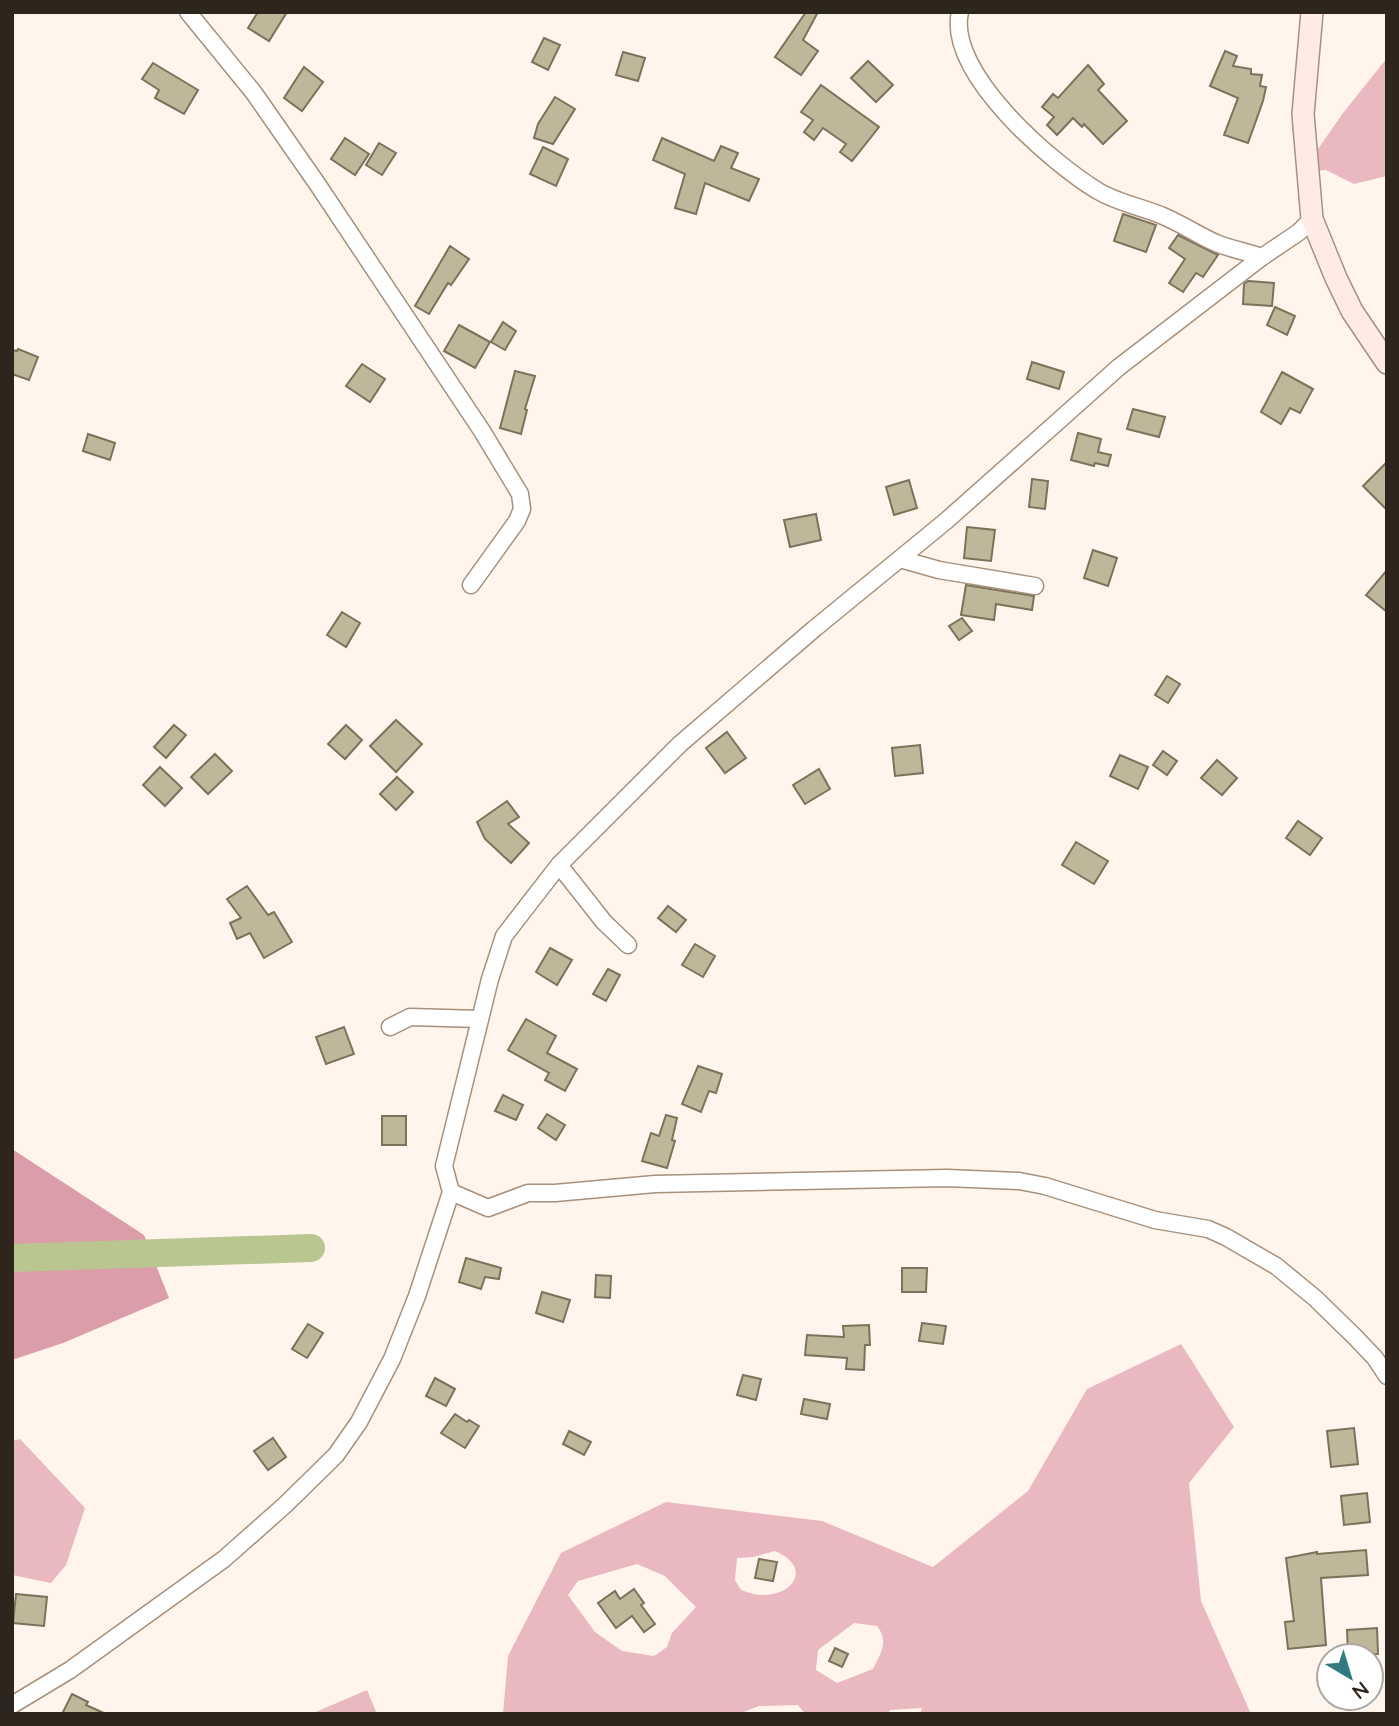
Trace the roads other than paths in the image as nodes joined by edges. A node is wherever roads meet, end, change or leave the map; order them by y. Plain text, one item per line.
1 (188, 12) edge
2 (960, 12) edge
3 (1312, 12) edge
4 (1312, 219) junction
5 (1262, 257) junction
6 (1387, 362) edge
7 (900, 559) junction
8 (471, 585) dead end
9 (1035, 586) dead end
10 (559, 865) junction
11 (628, 945) dead end
12 (480, 1019) junction
13 (390, 1027) dead end
14 (451, 1192) junction
15 (1387, 1377) edge
16 (12, 1705) edge

1 - 8 street
2 - 5 street
3 - 4 main road
4 - 5 street
4 - 6 main road
5 - 7 street
7 - 9 street
7 - 10 street
10 - 11 street
10 - 12 street
12 - 13 street
12 - 14 street
14 - 15 street
14 - 16 street

